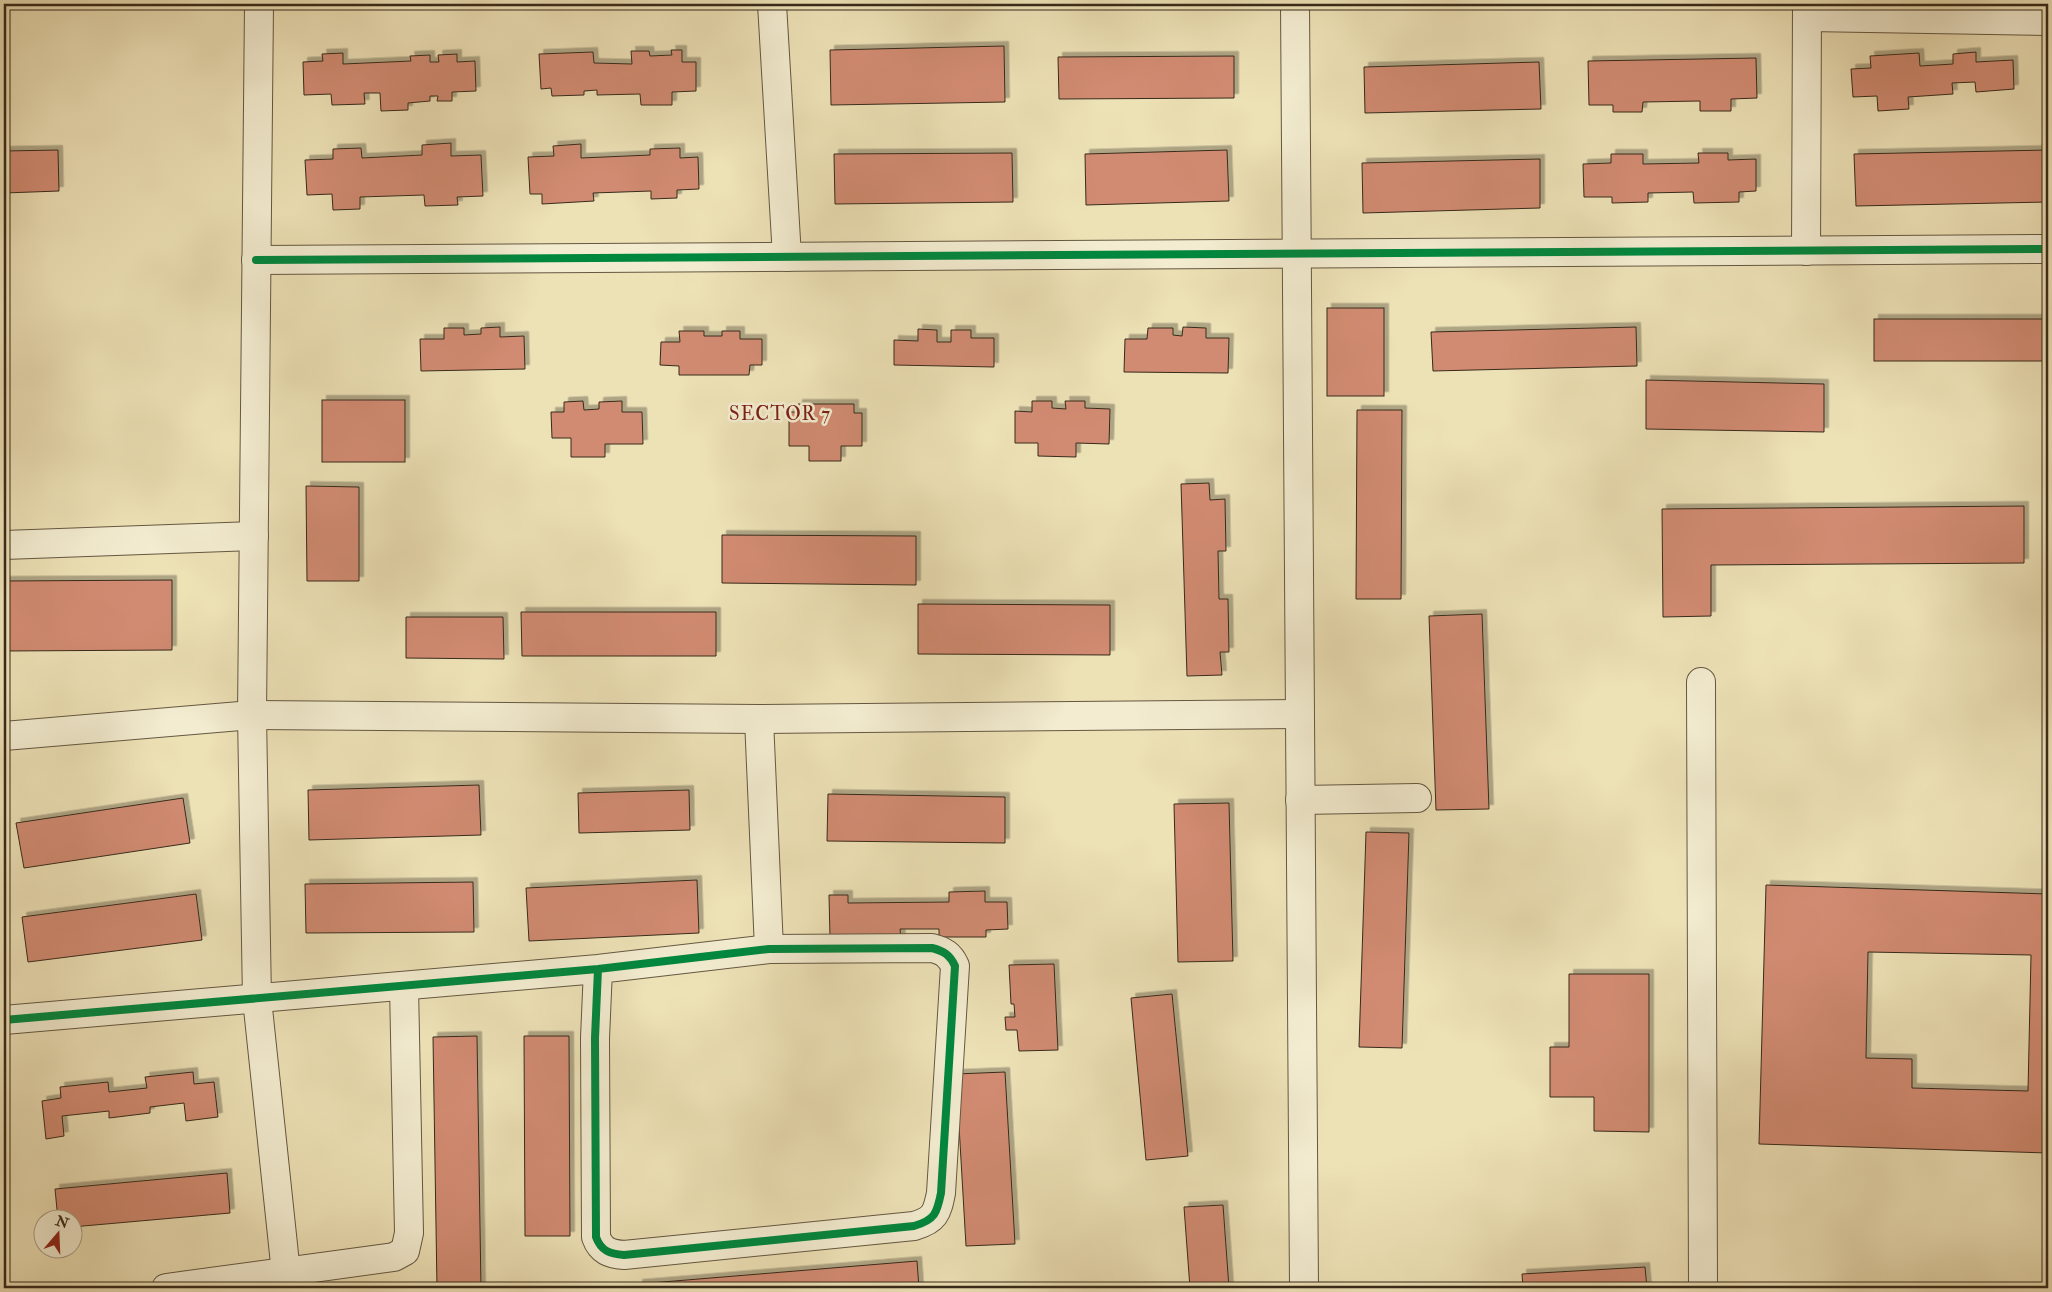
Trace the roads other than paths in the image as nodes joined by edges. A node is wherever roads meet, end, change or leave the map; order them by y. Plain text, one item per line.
1 (259, 4) edge
2 (772, 4) edge
3 (1295, 4) edge
4 (1808, 11) edge
5 (2011, 12) edge
6 (2048, 21) edge
7 (2048, 249) edge
8 (1806, 251) junction
9 (1296, 254) junction
10 (787, 257) junction
11 (256, 260) junction
12 (254, 536) junction
13 (4, 545) edge
14 (1701, 682) dead end
15 (1299, 714) junction
16 (252, 715) junction
17 (759, 719) junction
18 (4, 736) edge
19 (1418, 798) dead end
20 (1300, 800) junction
21 (769, 949) junction
22 (598, 969) junction
23 (404, 986) junction
24 (257, 999) junction
25 (4, 1020) edge
26 (286, 1273) junction
27 (166, 1288) edge
28 (1304, 1288) edge
29 (1703, 1288) edge

1 - 11 street
2 - 10 street
3 - 9 street
4 - 5 street
4 - 8 street
5 - 6 street
7 - 8 street
8 - 9 street
9 - 10 street
9 - 15 street
10 - 11 street
11 - 12 street
12 - 13 street
12 - 16 street
14 - 29 street
15 - 17 street
15 - 20 street
16 - 17 street
16 - 18 street
16 - 24 street
17 - 21 street
19 - 20 street
20 - 28 street
21 - 22 street
21 - 22 street
22 - 23 street
23 - 24 street
23 - 26 street
24 - 25 street
24 - 26 street
26 - 27 street

